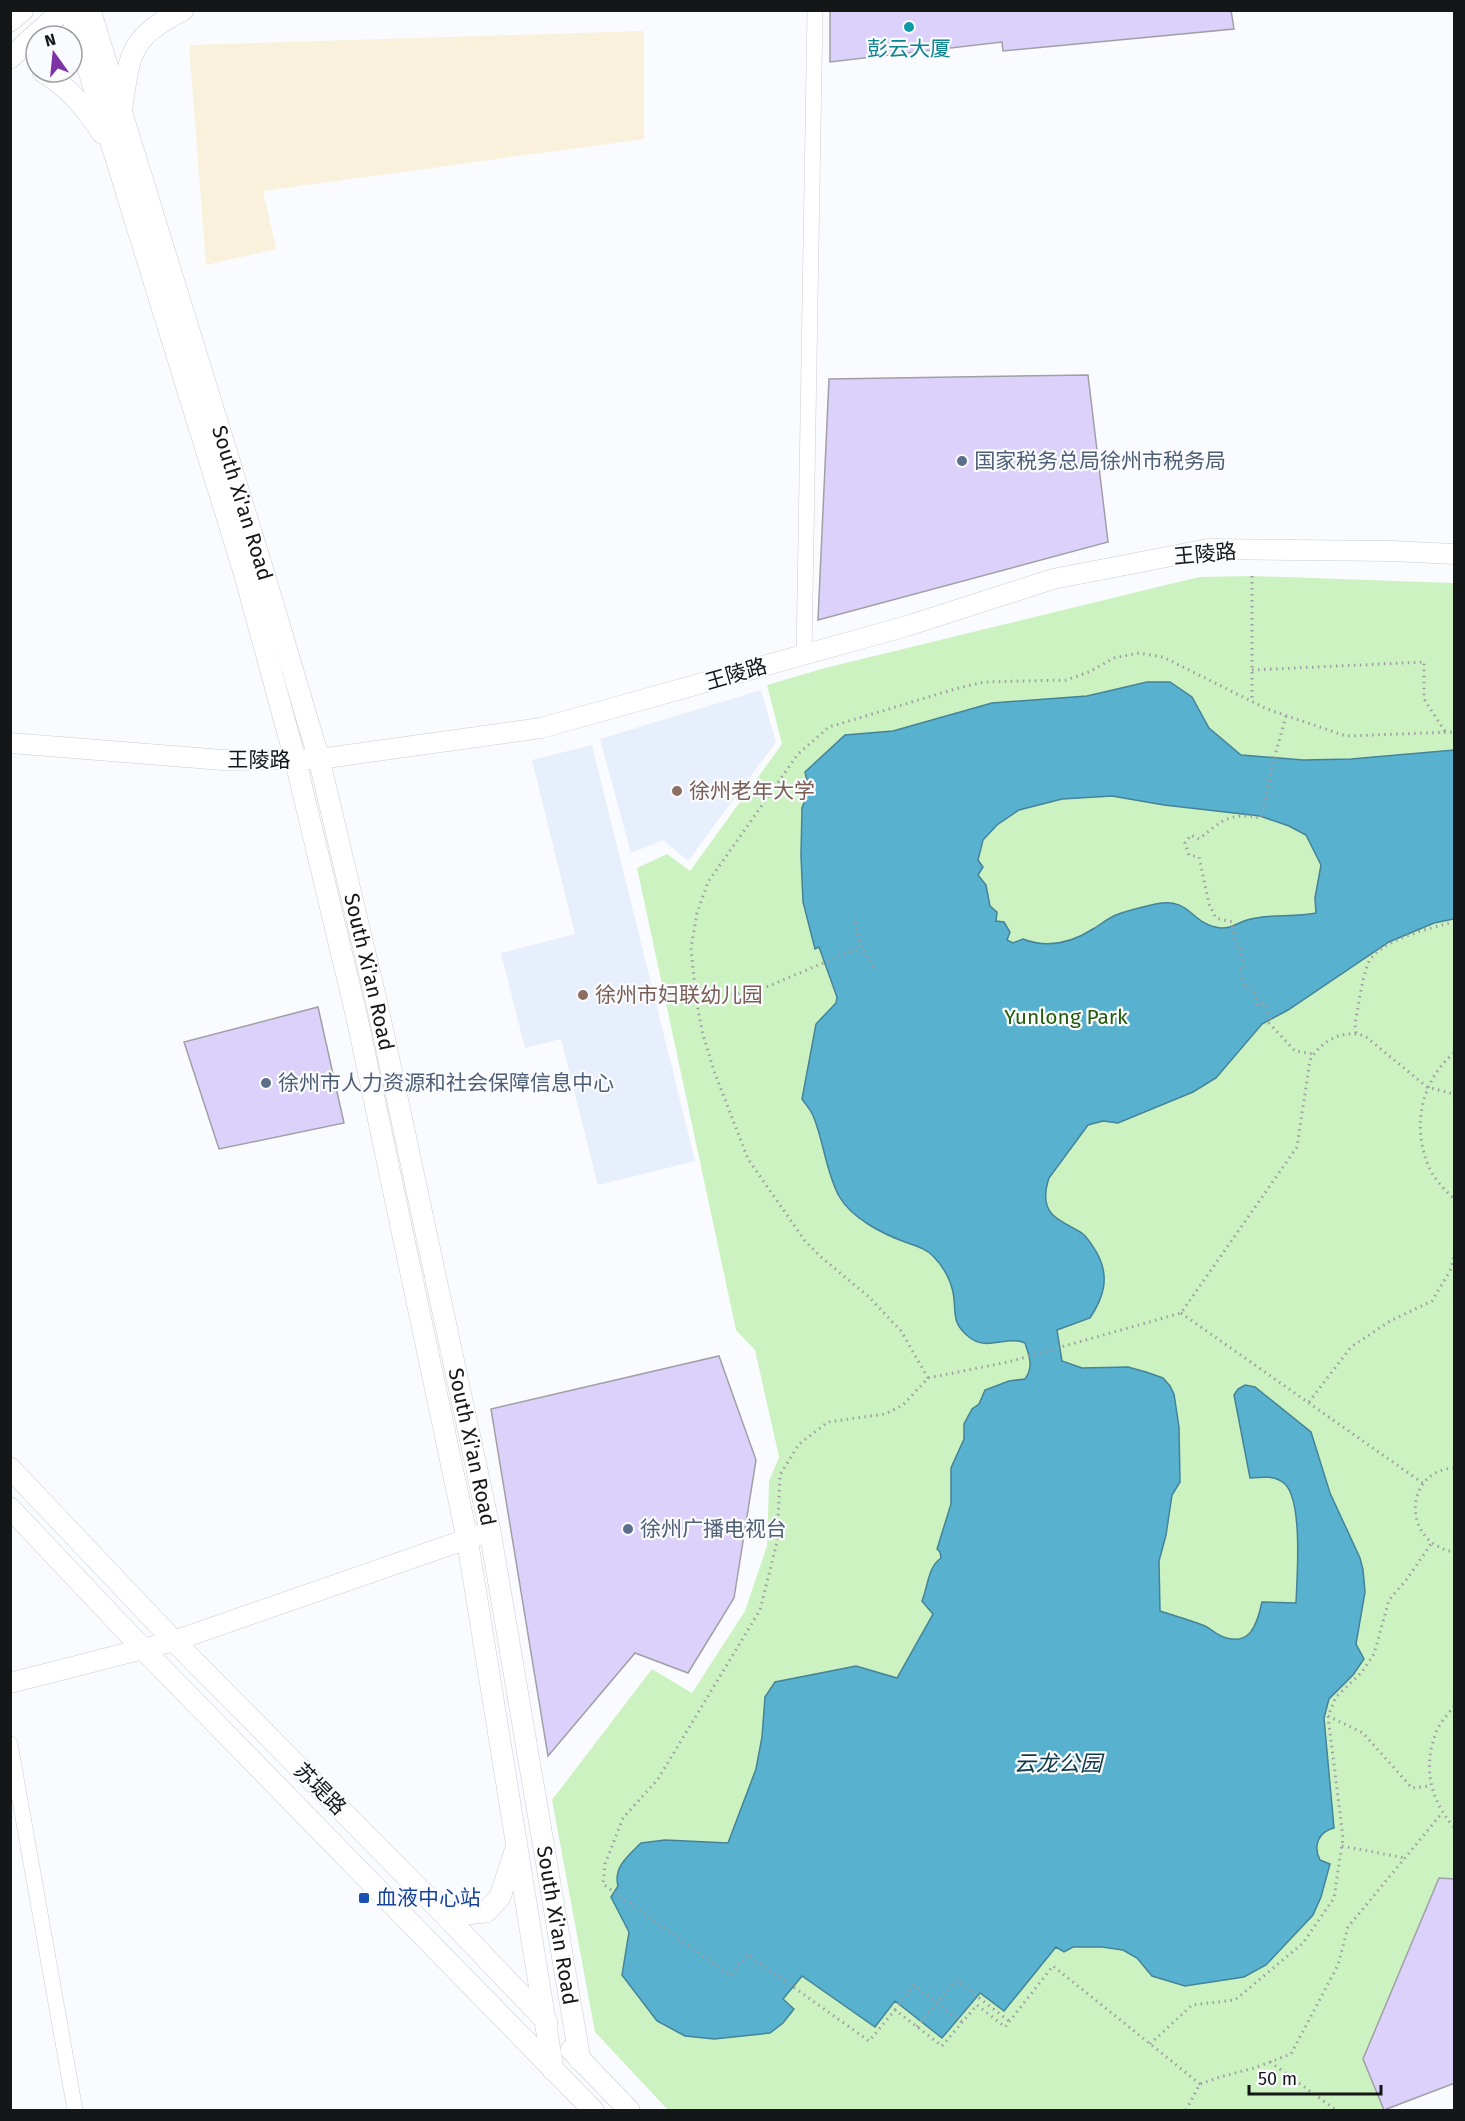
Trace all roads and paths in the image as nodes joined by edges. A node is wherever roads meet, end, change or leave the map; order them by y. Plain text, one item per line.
1 (23, 10) edge
2 (63, 10) edge
3 (70, 10) edge
4 (90, 10) edge
5 (183, 10) edge
6 (815, 10) edge
7 (10, 21) edge
8 (10, 58) edge
9 (60, 84) edge
10 (122, 114) junction
11 (115, 153) junction
12 (1455, 554) edge
13 (1252, 576) dead end
14 (804, 655) junction
15 (1252, 670) junction
16 (1252, 702) junction
17 (1286, 716) junction
18 (1455, 732) edge
19 (1446, 733) junction
20 (10, 742) edge
21 (296, 759) junction
22 (319, 759) junction
23 (855, 922) dead end
24 (1455, 922) edge
25 (861, 947) junction
26 (875, 969) dead end
27 (696, 999) junction
28 (1356, 1033) junction
29 (1455, 1053) edge
30 (1314, 1054) junction
31 (1427, 1087) junction
32 (1455, 1094) edge
33 (1455, 1199) edge
34 (1455, 1255) edge
35 (1181, 1313) junction
36 (928, 1378) junction
37 (1309, 1403) junction
38 (10, 1468) edge
39 (1455, 1468) edge
40 (1424, 1484) junction
41 (10, 1508) edge
42 (490, 1531) junction
43 (466, 1538) junction
44 (1431, 1544) junction
45 (1455, 1552) edge
46 (174, 1641) junction
47 (142, 1649) junction
48 (10, 1683) edge
49 (1455, 1706) edge
50 (1328, 1716) junction
51 (10, 1744) edge
52 (1431, 1786) junction
53 (1442, 1813) junction
54 (1455, 1827) edge
55 (517, 1845) junction
56 (1342, 1846) junction
57 (1405, 1858) junction
58 (441, 1911) junction
59 (937, 2003) junction
60 (895, 2010) junction
61 (545, 2020) junction
62 (1009, 2021) junction
63 (962, 2022) junction
64 (917, 2027) junction
65 (1150, 2044) junction
66 (580, 2060) junction
67 (1270, 2062) junction
68 (553, 2070) junction
69 (1200, 2084) junction
70 (75, 2110) edge
71 (592, 2110) edge
72 (629, 2110) edge
73 (1186, 2110) edge
74 (1336, 2110) edge

1 - 7 main road
2 - 8 main road
3 - 11 main road, South Xi'an Road
4 - 10 main road, South Xi'an Road
5 - 10 main road
6 - 14 street
9 - 11 main road
10 - 22 main road, South Xi'an Road
11 - 21 main road, South Xi'an Road
12 - 14 street, 王陵路
13 - 15 path
14 - 22 street, 王陵路
15 - 16 path
15 - 19 path
16 - 17 path
16 - 27 path
17 - 19 path
17 - 30 path
18 - 19 path
20 - 21 street, 王陵路
21 - 22 street, 王陵路
21 - 43 main road, South Xi'an Road
22 - 42 main road, South Xi'an Road
23 - 25 path
24 - 28 path
25 - 26 path
25 - 27 path
27 - 36 path
28 - 30 path
28 - 31 path
29 - 31 path
30 - 35 path
31 - 32 path
31 - 33 path
34 - 37 path
35 - 36 path
35 - 37 path
36 - 60 path
37 - 40 path
38 - 46 main road, 苏堤路
39 - 40 path
40 - 44 path
41 - 47 main road, 苏堤路
42 - 43 street
42 - 66 main road, South Xi'an Road
43 - 46 street
43 - 55 main road, South Xi'an Road
44 - 45 path
44 - 50 path
46 - 47 street
46 - 58 main road, 苏堤路
47 - 48 street
47 - 68 main road, 苏堤路
49 - 52 path
50 - 52 path
50 - 56 path
51 - 70 street
52 - 53 path
53 - 54 path
53 - 57 path
55 - 58 main road
55 - 61 main road, South Xi'an Road
56 - 57 path
56 - 65 path
57 - 67 path
58 - 61 main road, 苏堤路
59 - 60 path
59 - 62 path
59 - 63 path
59 - 64 path
60 - 64 path
61 - 66 main road, 苏堤路
61 - 68 main road, South Xi'an Road
62 - 63 path
62 - 65 path
63 - 64 path
65 - 69 path
66 - 72 main road, 苏堤路
67 - 69 path
67 - 74 path
68 - 71 main road, 苏堤路
69 - 73 path

